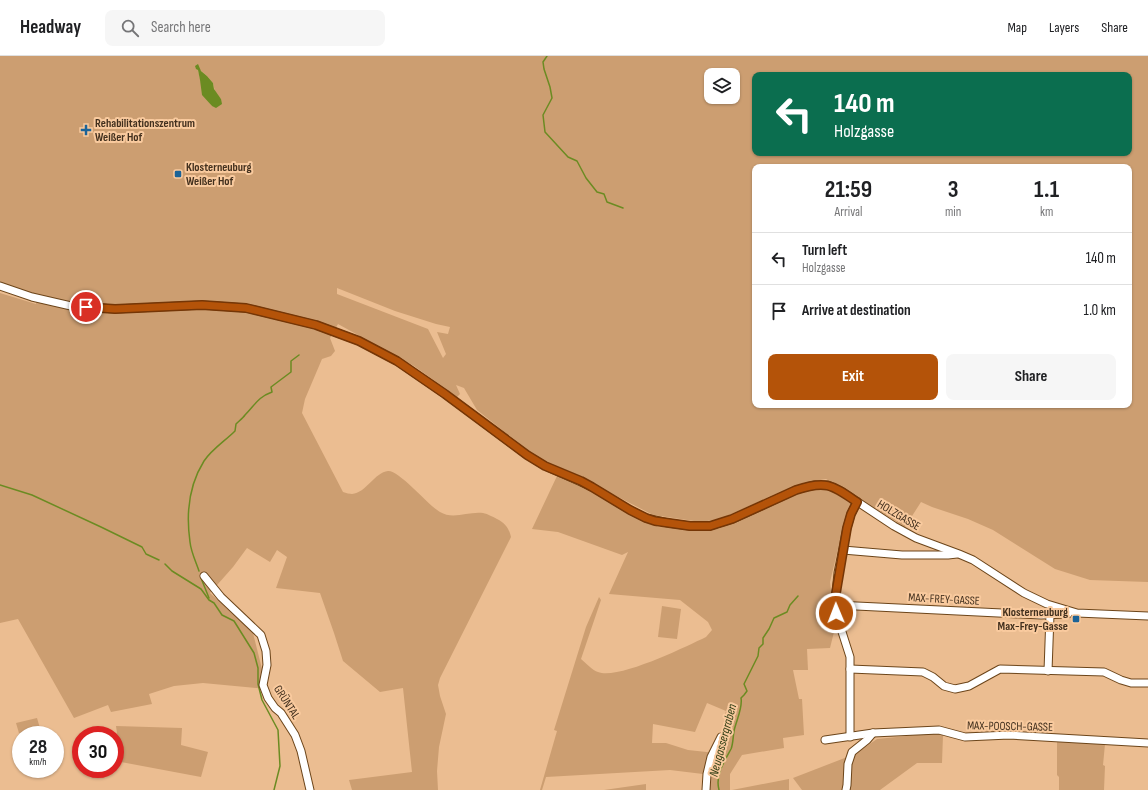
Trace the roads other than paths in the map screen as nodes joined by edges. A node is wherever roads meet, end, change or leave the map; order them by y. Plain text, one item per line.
1 (0, 286) edge
2 (857, 502) junction
3 (924, 542) junction
4 (843, 550) junction
5 (959, 554) junction
6 (922, 555) junction
7 (204, 576) dead end
8 (1042, 602) junction
9 (836, 604) junction
10 (1076, 613) junction
11 (1041, 615) junction
12 (1050, 615) junction
13 (1148, 616) edge
14 (850, 669) junction
15 (1048, 670) junction
16 (1148, 683) edge
17 (873, 733) junction
18 (850, 736) junction
19 (721, 737) dead end
20 (825, 740) dead end
21 (1148, 743) edge
22 (310, 790) edge
23 (706, 790) edge
24 (846, 790) edge

1 - 2 street, HOLZGASSE
2 - 3 street, HOLZGASSE
2 - 4 street
3 - 5 street, HOLZGASSE
3 - 6 street
4 - 6 street
4 - 9 street
5 - 6 street
5 - 8 street, HOLZGASSE
7 - 22 street, GRÜNTAL
8 - 10 street, HOLZGASSE
8 - 11 street
9 - 11 street, MAX-FREY-GASSE
9 - 14 street
10 - 12 street, MAX-FREY-GASSE
10 - 13 street, HOLZGASSE
11 - 12 street, MAX-FREY-GASSE
12 - 15 street
14 - 15 street
14 - 18 street
15 - 16 street
17 - 18 street, MAX-POOSCH-GASSE
17 - 21 street, MAX-POOSCH-GASSE
17 - 24 street
18 - 20 street, MAX-POOSCH-GASSE
19 - 23 street

